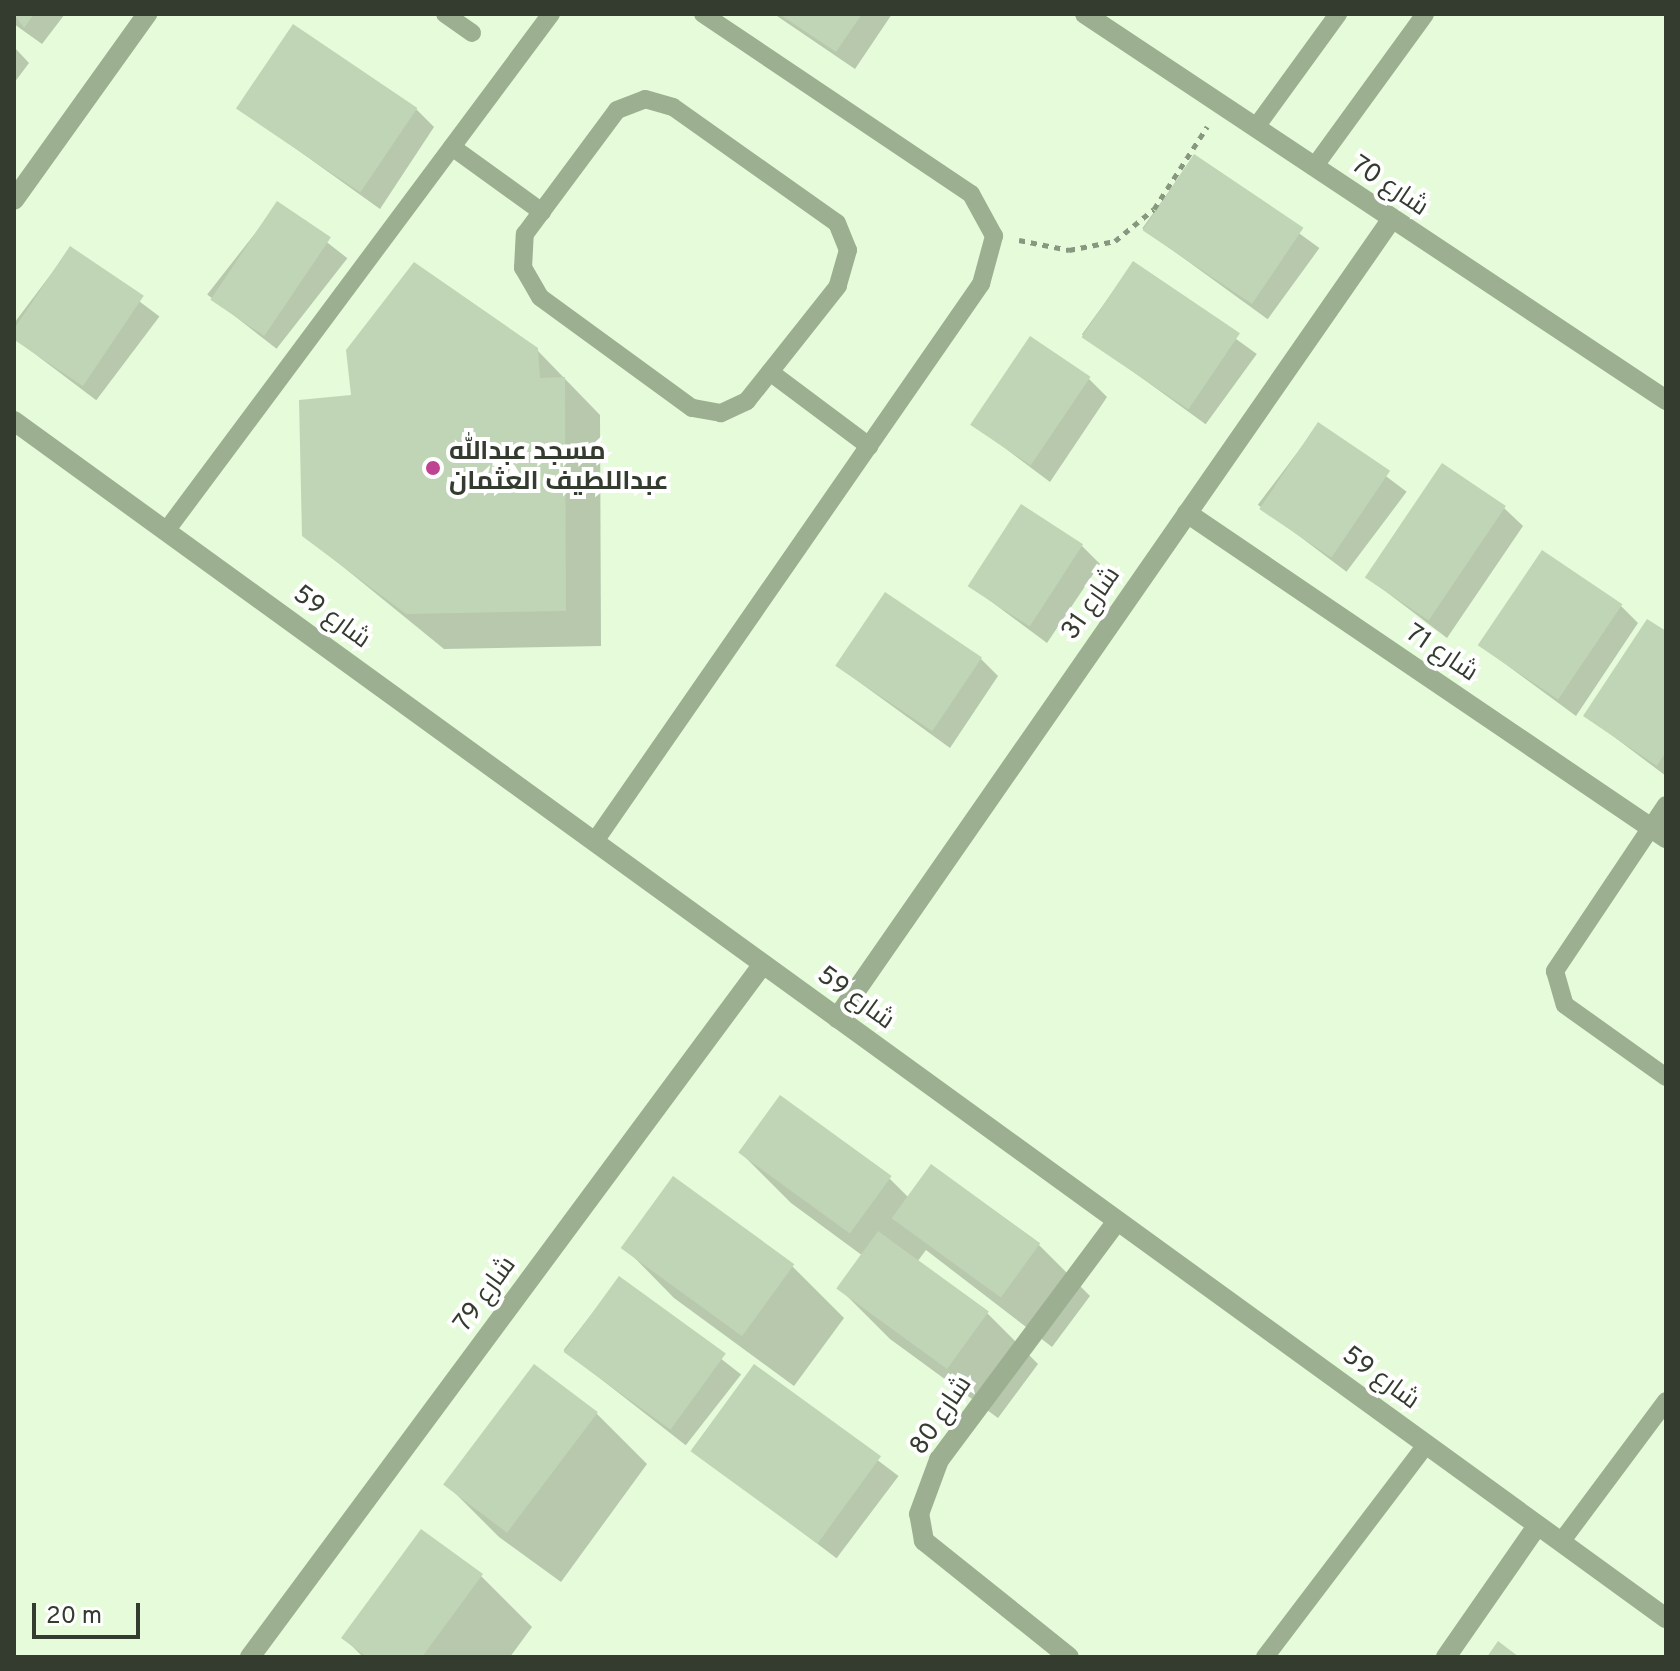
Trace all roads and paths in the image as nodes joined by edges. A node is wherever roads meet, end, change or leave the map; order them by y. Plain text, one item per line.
1 (147, 14) edge
2 (445, 14) edge
3 (551, 14) edge
4 (703, 14) edge
5 (1085, 14) edge
6 (1338, 14) edge
7 (1425, 14) edge
8 (472, 33) dead end
9 (1221, 104) junction
10 (1256, 127) junction
11 (452, 147) junction
12 (1314, 167) junction
13 (14, 200) edge
14 (542, 212) junction
15 (1391, 220) junction
16 (994, 236) junction
17 (770, 372) junction
18 (1666, 400) edge
19 (14, 421) edge
20 (869, 446) junction
21 (1187, 513) junction
22 (166, 531) junction
23 (1666, 805) edge
24 (1658, 833) edge
25 (595, 841) junction
26 (763, 964) junction
27 (837, 1018) junction
28 (1666, 1077) edge
29 (1117, 1221) junction
30 (1666, 1401) edge
31 (1426, 1445) junction
32 (1537, 1526) junction
33 (1561, 1542) junction
34 (1666, 1618) edge
35 (250, 1657) edge
36 (1069, 1657) edge
37 (1265, 1657) edge
38 (1446, 1657) edge

1 - 13 street
2 - 8 lane
3 - 11 lane
4 - 16 lane
5 - 9 street, شارع 70
6 - 10 lane
7 - 12 lane
9 - 10 street, شارع 70
9 - 16 path
10 - 12 street, شارع 70
11 - 14 lane
11 - 22 lane
12 - 15 street, شارع 70
14 - 17 lane
14 - 17 lane
15 - 18 street, شارع 70
15 - 21 street, شارع 31
16 - 20 lane
17 - 20 lane
19 - 22 street, شارع 59
20 - 25 lane
21 - 24 street, شارع 71
21 - 27 street, شارع 31
22 - 25 street, شارع 59
23 - 24 lane
24 - 28 lane
25 - 26 street, شارع 59
26 - 27 street, شارع 59
26 - 35 street, شارع 79
27 - 29 street, شارع 59
29 - 31 street, شارع 59
29 - 36 street, شارع 80
30 - 33 lane
31 - 32 street, شارع 59
31 - 37 lane
32 - 33 street, شارع 59
32 - 38 street
33 - 34 street, شارع 59

